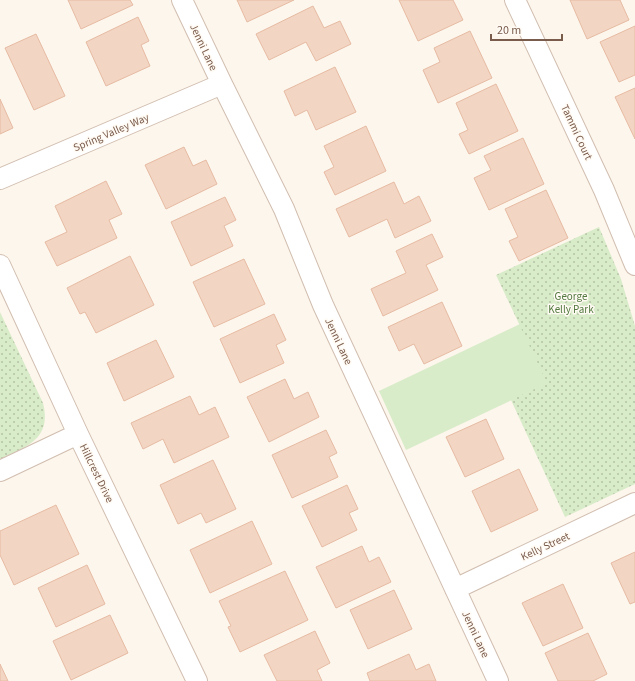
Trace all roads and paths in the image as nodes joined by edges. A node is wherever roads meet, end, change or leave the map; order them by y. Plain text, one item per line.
1 (182, 0) edge
2 (515, 0) edge
3 (222, 84) junction
4 (0, 179) edge
5 (0, 265) edge
6 (635, 265) edge
7 (78, 434) junction
8 (0, 471) edge
9 (635, 503) edge
10 (455, 589) junction
11 (190, 679) edge
12 (498, 681) edge

1 - 3 street, Jenni Lane
2 - 6 street, Tammi Court
3 - 4 street, Spring Valley Way
3 - 10 street, Jenni Lane
5 - 7 street, Hillcrest Drive
7 - 8 street
7 - 11 street, Hillcrest Drive
9 - 10 street, Kelly Street
10 - 12 street, Jenni Lane

